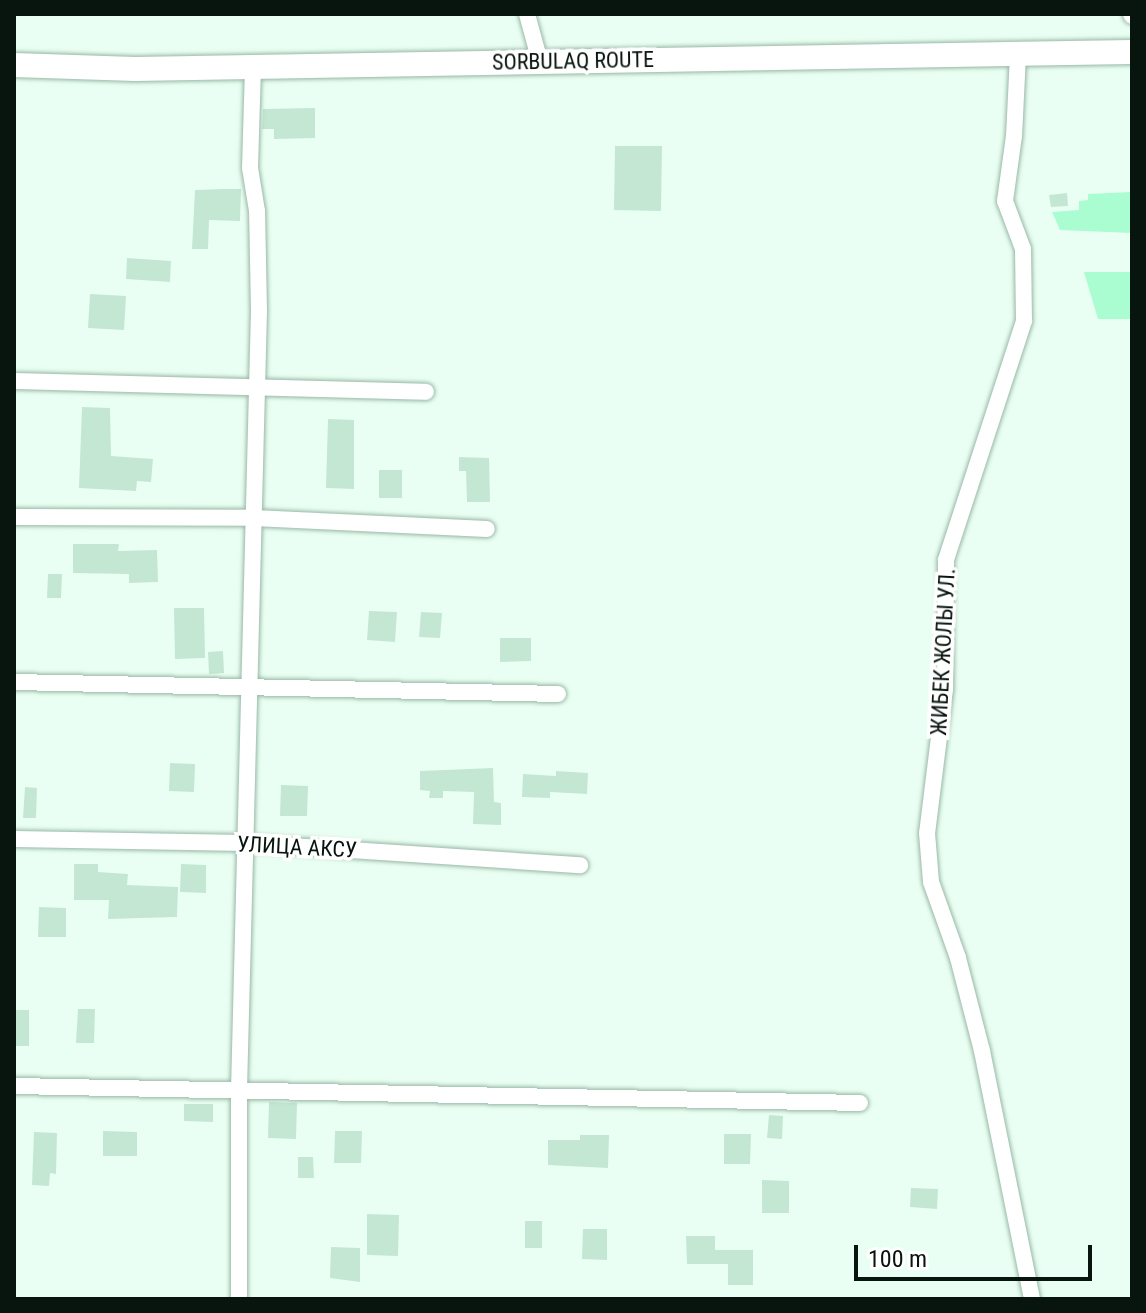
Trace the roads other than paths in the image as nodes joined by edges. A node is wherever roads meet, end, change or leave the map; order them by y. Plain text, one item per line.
1 (527, 14) edge
2 (1132, 52) edge
3 (1018, 55) junction
4 (540, 62) junction
5 (14, 65) edge
6 (253, 66) junction
7 (14, 381) edge
8 (257, 386) junction
9 (426, 392) dead end
10 (14, 517) edge
11 (254, 518) junction
12 (487, 529) dead end
13 (14, 682) edge
14 (249, 685) junction
15 (558, 694) dead end
16 (14, 839) edge
17 (245, 843) junction
18 (580, 865) dead end
19 (14, 1086) edge
20 (239, 1090) junction
21 (860, 1103) dead end
22 (239, 1299) edge
23 (1032, 1299) edge

1 - 4 street
2 - 3 main road, SORBULAQ ROUTE
3 - 4 main road, SORBULAQ ROUTE
3 - 23 street, ЖИБЕК ЖОЛЫ УЛ.
4 - 6 main road, SORBULAQ ROUTE
5 - 6 main road, SORBULAQ ROUTE
6 - 8 street
7 - 8 street
8 - 9 street
8 - 11 street
10 - 11 street
11 - 12 street
11 - 14 street
13 - 14 street
14 - 15 street
14 - 17 street
16 - 17 street, УЛИЦА АКСУ
17 - 18 street, УЛИЦА АКСУ
17 - 20 street
19 - 20 street
20 - 21 street
20 - 22 street

